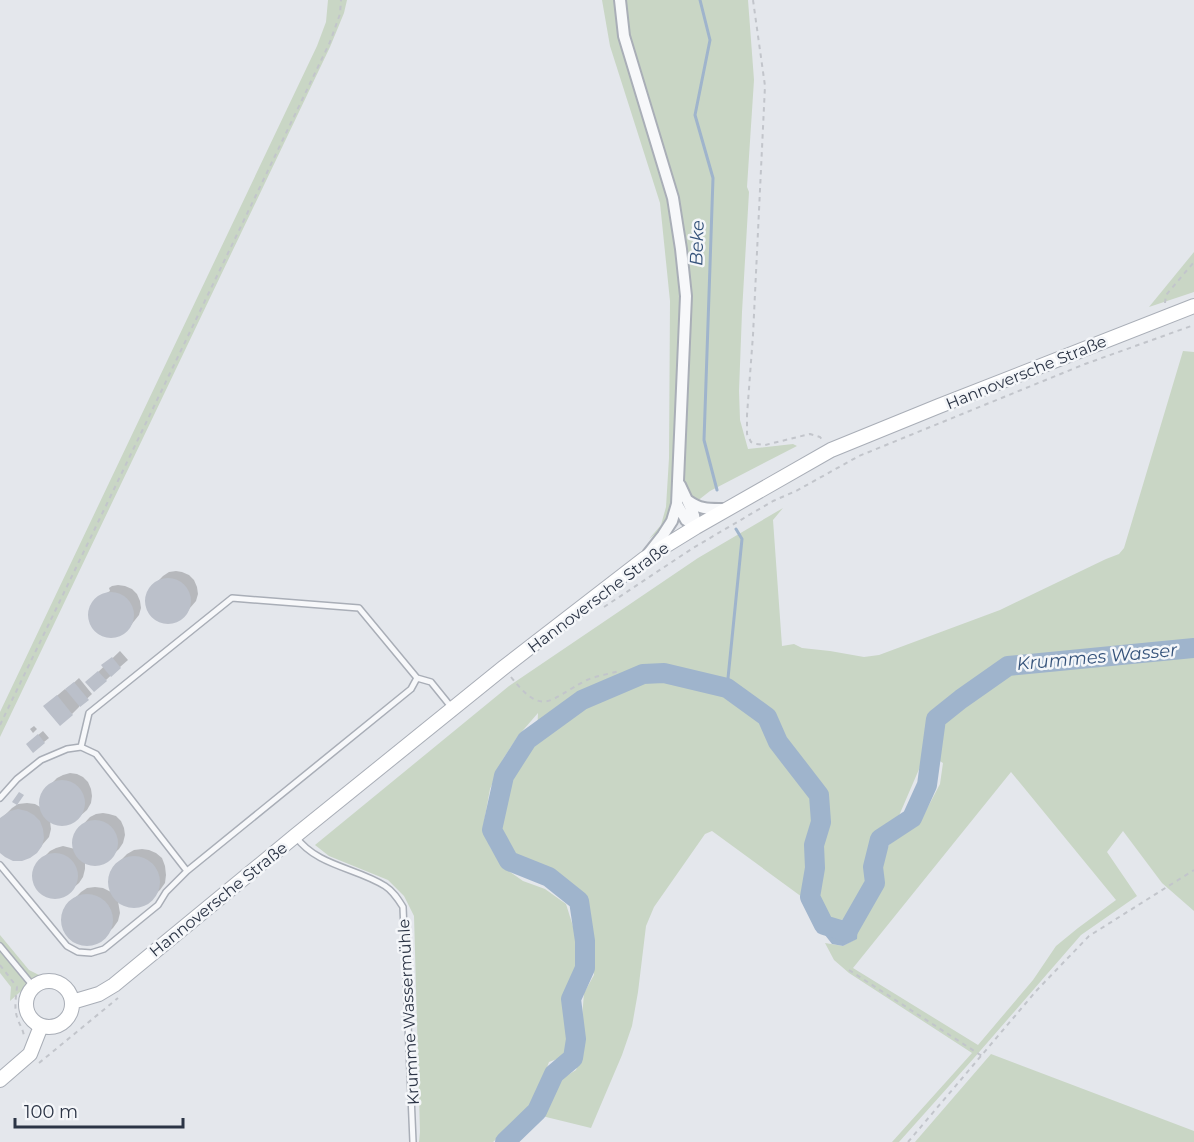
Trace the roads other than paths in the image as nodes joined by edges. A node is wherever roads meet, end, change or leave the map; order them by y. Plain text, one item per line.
1 (620, 0) edge
2 (1194, 306) edge
3 (682, 502) junction
4 (725, 509) junction
5 (696, 527) junction
6 (644, 559) junction
7 (417, 678) junction
8 (453, 709) junction
9 (81, 747) junction
10 (0, 798) edge
11 (295, 836) junction
12 (0, 865) edge
13 (187, 871) junction
14 (0, 946) edge
15 (33, 986) junction
16 (72, 1002) junction
17 (41, 1026) junction
18 (0, 1080) edge
19 (413, 1142) edge

1 - 3 street
2 - 4 main road, Hannoversche Straße
3 - 4 street
3 - 5 street
3 - 6 street
4 - 5 main road, Hannoversche Straße
5 - 6 main road, Hannoversche Straße
6 - 8 main road, Hannoversche Straße
7 - 8 lane
7 - 9 lane
7 - 13 lane
8 - 11 main road, Hannoversche Straße
9 - 10 lane
9 - 13 lane
11 - 16 main road, Hannoversche Straße
11 - 19 lane, Krumme Wassermühle
12 - 13 lane
14 - 15 lane
15 - 16 main road
15 - 17 main road
16 - 17 main road
17 - 18 main road

